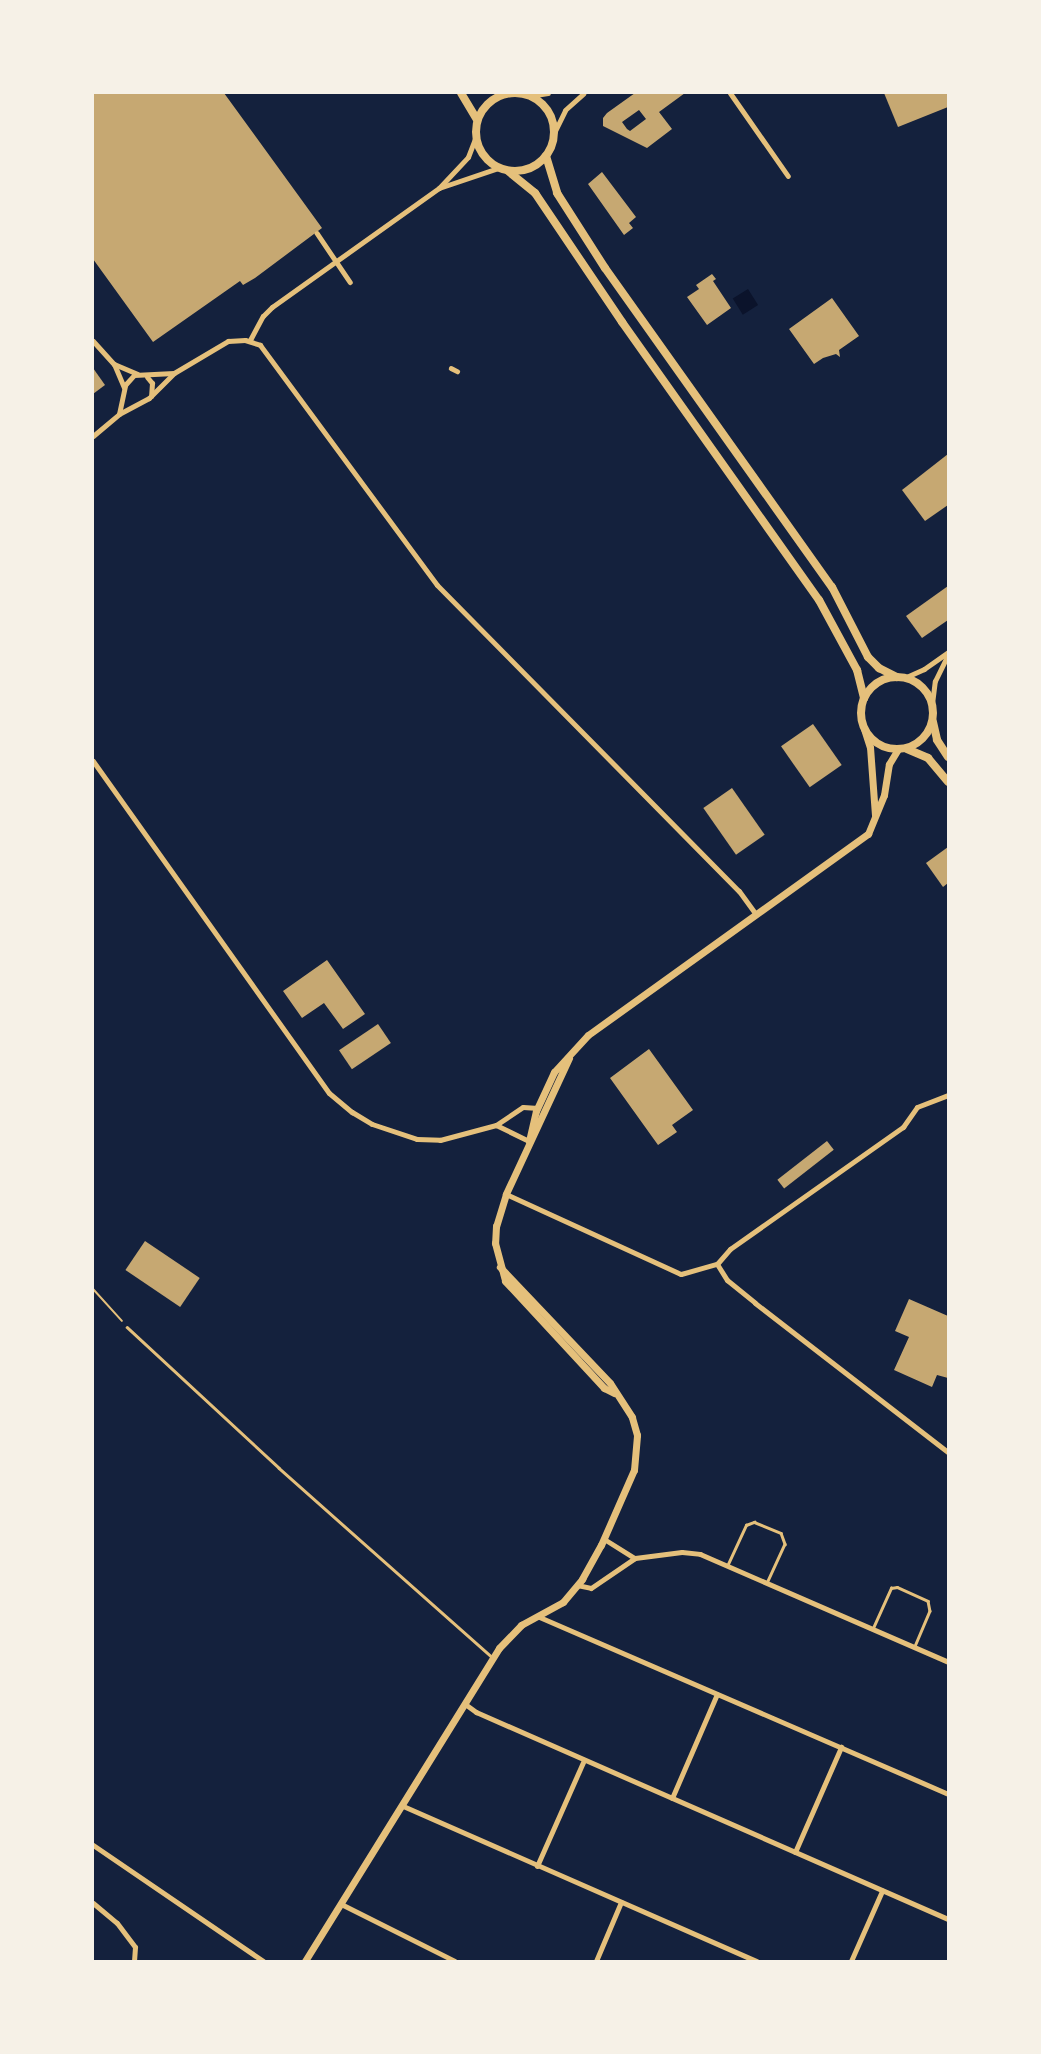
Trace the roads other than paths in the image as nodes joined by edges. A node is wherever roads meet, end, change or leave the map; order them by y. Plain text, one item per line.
1 (461, 93) edge
2 (501, 93) edge
3 (548, 93) edge
4 (584, 93) edge
5 (730, 93) edge
6 (508, 94) edge
7 (529, 96) junction
8 (477, 120) junction
9 (554, 133) junction
10 (476, 136) junction
11 (546, 156) junction
12 (498, 168) junction
13 (508, 171) junction
14 (788, 176) dead end
15 (439, 188) junction
16 (317, 233) dead end
17 (337, 260) junction
18 (350, 282) dead end
19 (250, 340) junction
20 (93, 341) edge
21 (114, 364) junction
22 (451, 368) dead end
23 (457, 370) dead end
24 (174, 373) junction
25 (141, 375) junction
26 (125, 391) junction
27 (149, 398) junction
28 (143, 402) junction
29 (119, 414) junction
30 (93, 436) edge
31 (948, 653) edge
32 (901, 677) junction
33 (864, 698) junction
34 (932, 704) junction
35 (932, 720) junction
36 (864, 729) junction
37 (901, 749) junction
38 (948, 757) edge
39 (93, 761) edge
40 (948, 782) edge
41 (875, 819) junction
42 (756, 914) junction
43 (571, 1054) junction
44 (948, 1096) edge
45 (948, 1105) edge
46 (538, 1107) junction
47 (541, 1121) junction
48 (496, 1125) junction
49 (529, 1141) junction
50 (506, 1194) junction
51 (717, 1264) junction
52 (127, 1327) road end
53 (948, 1452) edge
54 (604, 1539) junction
55 (635, 1558) junction
56 (729, 1564) junction
57 (768, 1581) junction
58 (577, 1585) junction
59 (537, 1616) junction
60 (873, 1628) junction
61 (915, 1647) junction
62 (492, 1657) junction
63 (948, 1661) edge
64 (717, 1694) junction
65 (465, 1704) junction
66 (841, 1747) junction
67 (584, 1760) junction
68 (948, 1794) edge
69 (672, 1798) junction
70 (403, 1805) junction
71 (93, 1845) edge
72 (795, 1852) junction
73 (537, 1866) junction
74 (882, 1891) junction
75 (621, 1902) junction
76 (93, 1903) edge
77 (341, 1904) junction
78 (948, 1919) edge
79 (304, 1960) edge
80 (134, 1961) edge
81 (263, 1961) edge
82 (455, 1961) edge
83 (597, 1961) edge
84 (753, 1961) edge
85 (851, 1961) edge

1 - 8 main road
2 - 6 main road
3 - 7 street
4 - 9 street
5 - 14 street
6 - 7 main road
6 - 8 main road
7 - 9 main road
8 - 10 main road
9 - 11 main road
10 - 12 main road
10 - 15 street
11 - 13 main road
11 - 32 main road
12 - 13 main road
12 - 15 street
13 - 33 main road
15 - 17 street
16 - 17 street
17 - 18 street
17 - 19 street
19 - 24 street
19 - 42 street
20 - 21 street
21 - 25 street
21 - 26 street
22 - 23 street
24 - 25 street
24 - 27 street
25 - 26 street
25 - 27 street
26 - 28 street
26 - 29 street
27 - 28 street
28 - 29 street
29 - 30 street
31 - 32 street
31 - 34 street
32 - 33 main road
32 - 34 main road
33 - 36 main road
34 - 35 main road
35 - 37 main road
35 - 38 main road
36 - 37 main road
36 - 41 street
37 - 40 main road
37 - 41 street
39 - 48 street
41 - 42 street
42 - 43 street
43 - 46 street
43 - 47 street
44 - 45 street
44 - 51 street
46 - 47 street
46 - 48 street
46 - 49 street
47 - 49 street
48 - 49 street
49 - 50 street
50 - 51 street
50 - 54 street
51 - 53 street
52 - 62 lane
54 - 55 street
54 - 58 street
55 - 56 street
55 - 58 street
56 - 57 street
56 - 57 lane
57 - 60 street
58 - 59 street
59 - 62 street
59 - 64 street
60 - 61 street
60 - 61 lane
61 - 63 street
62 - 65 street
64 - 66 street
64 - 69 street
65 - 67 street
65 - 70 street
66 - 68 street
66 - 72 street
67 - 69 street
67 - 73 street
69 - 72 street
70 - 73 street
70 - 77 street
71 - 81 street
72 - 74 street
73 - 75 street
74 - 78 street
74 - 85 street
75 - 83 street
75 - 84 street
76 - 80 street
77 - 79 street
77 - 82 street

